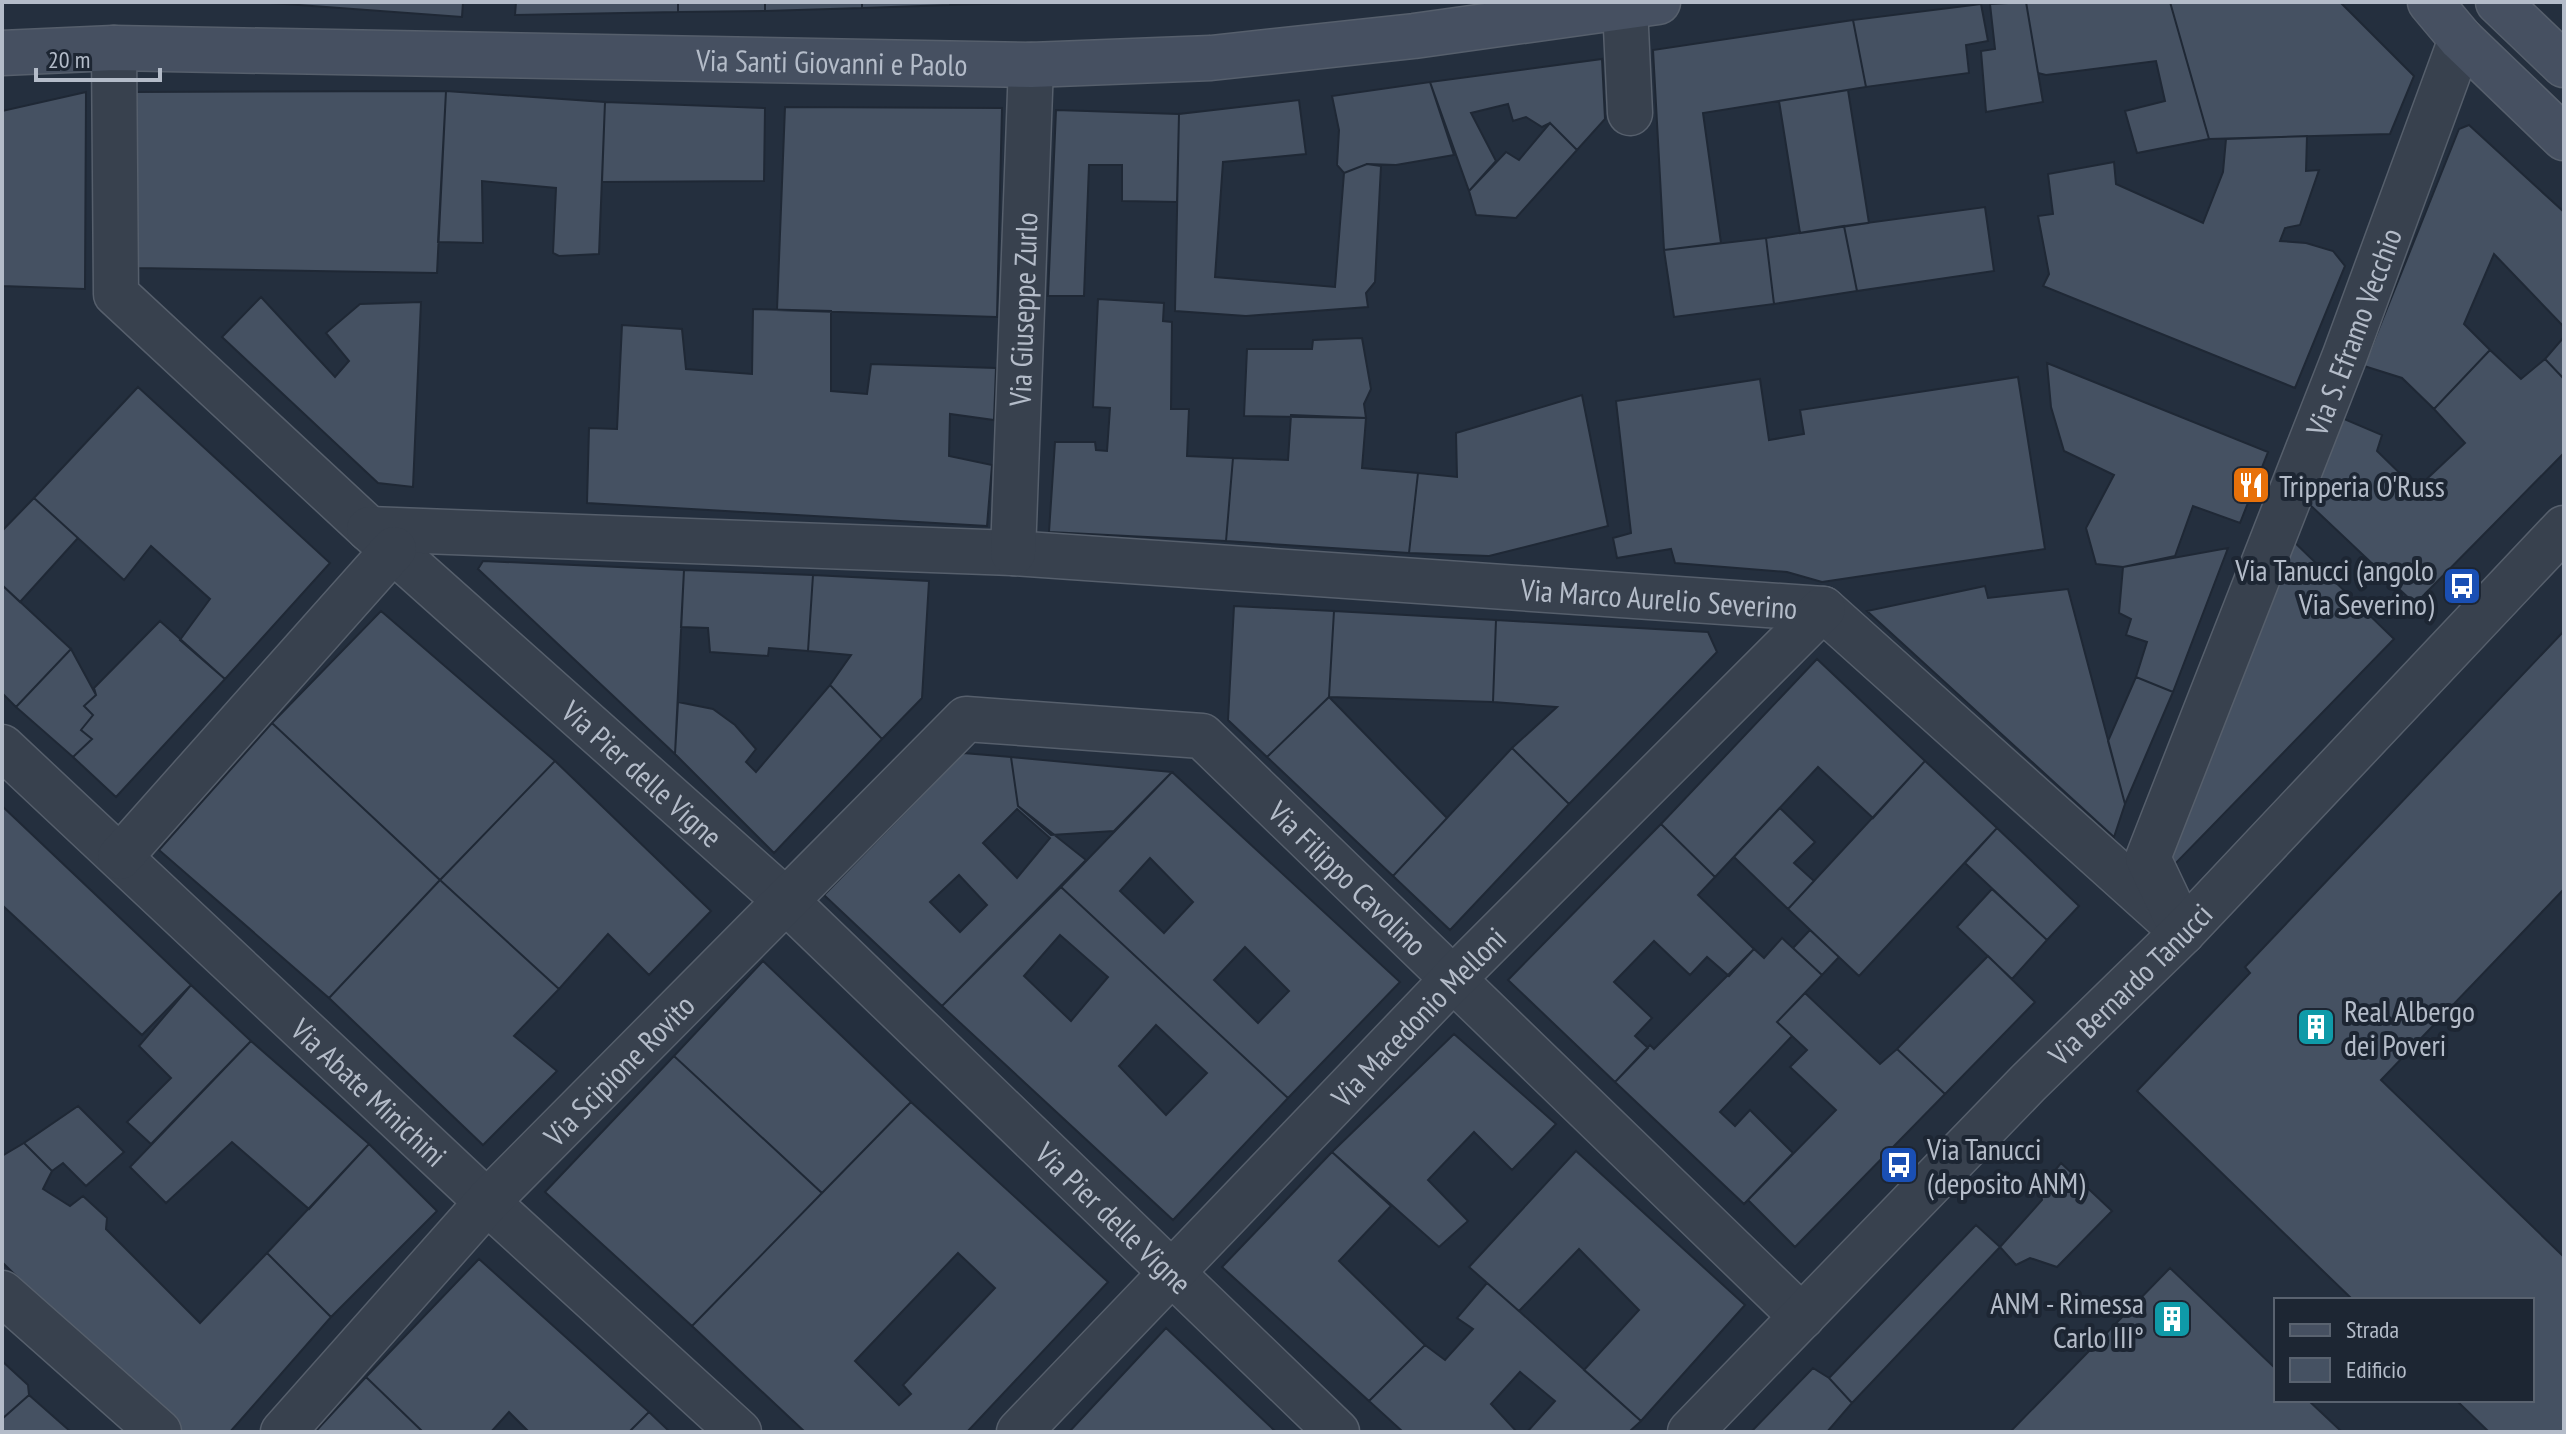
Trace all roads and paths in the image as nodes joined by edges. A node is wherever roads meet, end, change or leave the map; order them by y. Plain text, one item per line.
1 (2430, 2) edge
2 (2498, 2) edge
3 (1642, 4) edge
4 (2461, 39) junction
5 (114, 48) junction
6 (2, 53) edge
7 (1031, 65) junction
8 (2564, 65) edge
9 (1630, 113) dead end
10 (2564, 138) edge
11 (2564, 528) edge
12 (382, 539) junction
13 (1013, 553) junction
14 (1823, 609) junction
15 (966, 719) joint
16 (2, 747) edge
17 (120, 857) junction
18 (784, 899) junction
19 (2183, 932) junction
20 (1454, 978) junction
21 (487, 1202) junction
22 (1168, 1272) junction
23 (2, 1293) edge
24 (1802, 1317) junction
25 (159, 1432) edge
26 (283, 1432) edge
27 (739, 1432) edge
28 (1019, 1432) edge
29 (1337, 1432) edge
30 (1690, 1432) edge

1 - 4 main road
2 - 8 main road
3 - 7 main road, Via Santi Giovanni e Paolo
3 - 9 street
4 - 10 main road
4 - 19 street, Via S. Eframo Vecchio
5 - 6 main road, Via Santi Giovanni e Paolo
5 - 7 main road, Via Santi Giovanni e Paolo
5 - 12 street, Via Pier delle Vigne
7 - 13 street, Via Giuseppe Zurlo
11 - 19 street, Via Bernardo Tanucci
12 - 13 street, Via Marco Aurelio Severino
12 - 17 street
12 - 18 street, Via Pier delle Vigne
13 - 14 street, Via Marco Aurelio Severino
14 - 19 street, Via Marco Aurelio Severino
14 - 20 street, Via Macedonio Melloni
15 - 18 street, Via Scipione Rovito
15 - 20 street, Via Filippo Cavolino
16 - 17 street, Via Abate Minichini
17 - 21 street, Via Abate Minichini
18 - 21 street, Via Scipione Rovito
18 - 22 street, Via Pier delle Vigne
19 - 24 street, Via Bernardo Tanucci
20 - 22 street, Via Macedonio Melloni
20 - 24 street, Via Filippo Cavolino
21 - 26 street, Via Scipione Rovito
21 - 27 street, Via Abate Minichini
22 - 28 street, Via Macedonio Melloni
22 - 29 street, Via Pier delle Vigne
23 - 25 street
24 - 30 street, Via Bernardo Tanucci

